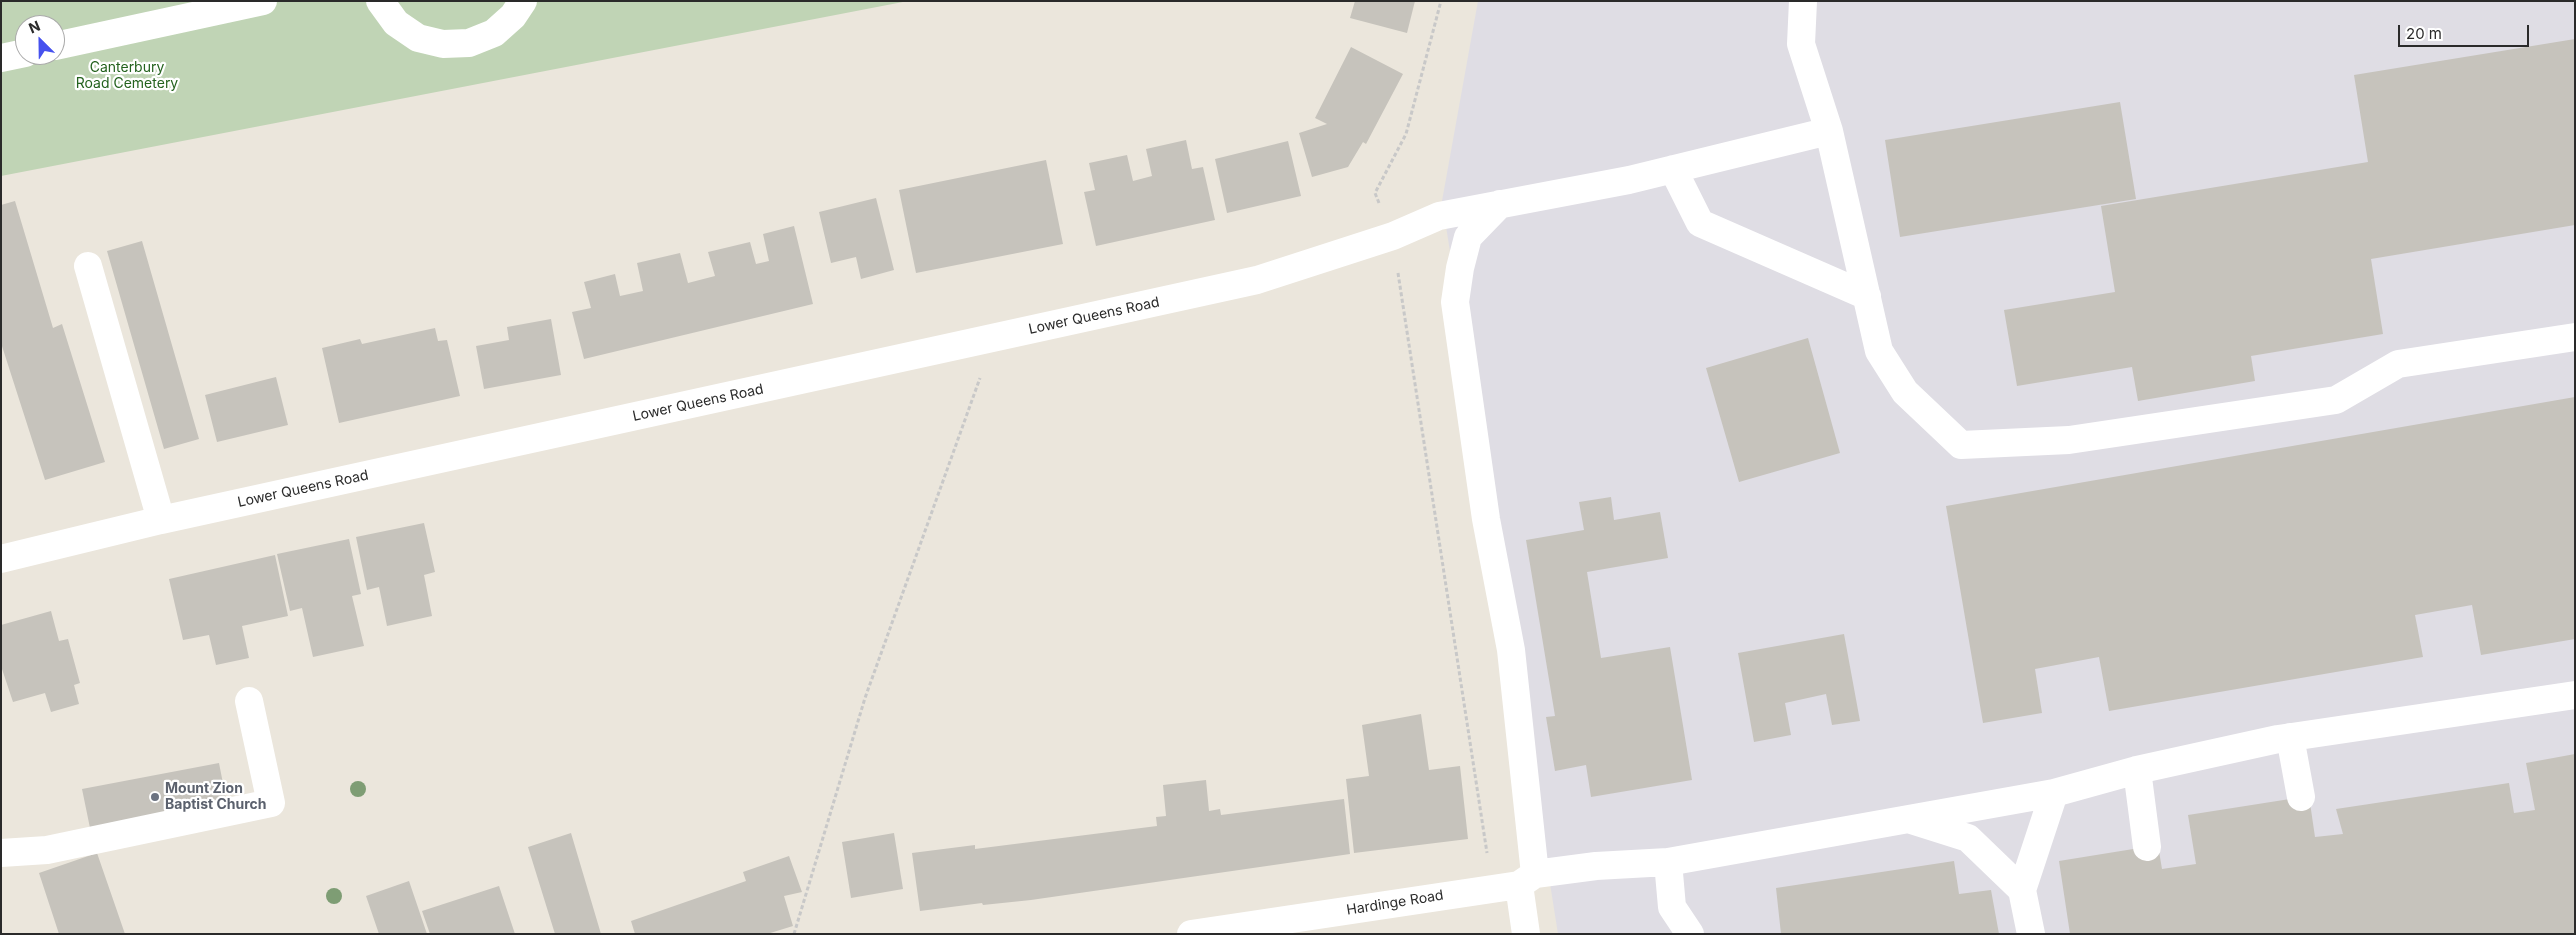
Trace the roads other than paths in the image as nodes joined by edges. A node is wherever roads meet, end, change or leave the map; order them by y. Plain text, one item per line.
1 (262, 1) edge
2 (380, 1) edge
3 (523, 1) edge
4 (1803, 1) edge
5 (65, 44) edge
6 (15, 55) edge
7 (1, 58) edge
8 (1829, 131) junction
9 (1673, 169) junction
10 (1500, 204) junction
11 (88, 266) dead end
12 (1867, 296) junction
13 (2575, 337) edge
14 (161, 520) junction
15 (1, 560) edge
16 (2575, 695) edge
17 (249, 701) dead end
18 (2290, 737) junction
19 (2137, 770) junction
20 (2054, 792) junction
21 (2301, 797) dead end
22 (1908, 819) junction
23 (2147, 847) dead end
24 (1, 853) edge
25 (1668, 862) junction
26 (1527, 879) junction
27 (2022, 890) junction
28 (1238, 930) edge
29 (1192, 934) edge
30 (1526, 934) edge
31 (1690, 934) edge
32 (2031, 934) edge

1 - 5 street
2 - 3 street
4 - 8 street
6 - 7 street
8 - 9 street, Lower Queens Road
8 - 12 street
9 - 10 street, Lower Queens Road
9 - 12 street
10 - 14 street, Lower Queens Road
10 - 26 street
11 - 14 street
12 - 13 street
14 - 15 street, Lower Queens Road
16 - 18 street, Hardinge Road
17 - 24 street
18 - 19 street, Hardinge Road
18 - 21 street
19 - 20 street, Hardinge Road
19 - 23 street
20 - 22 street, Hardinge Road
20 - 27 street
22 - 25 street, Hardinge Road
22 - 27 street
25 - 26 street, Hardinge Road
25 - 31 street
26 - 28 street, Hardinge Road
26 - 30 street
27 - 32 street
28 - 29 street, Hardinge Road

